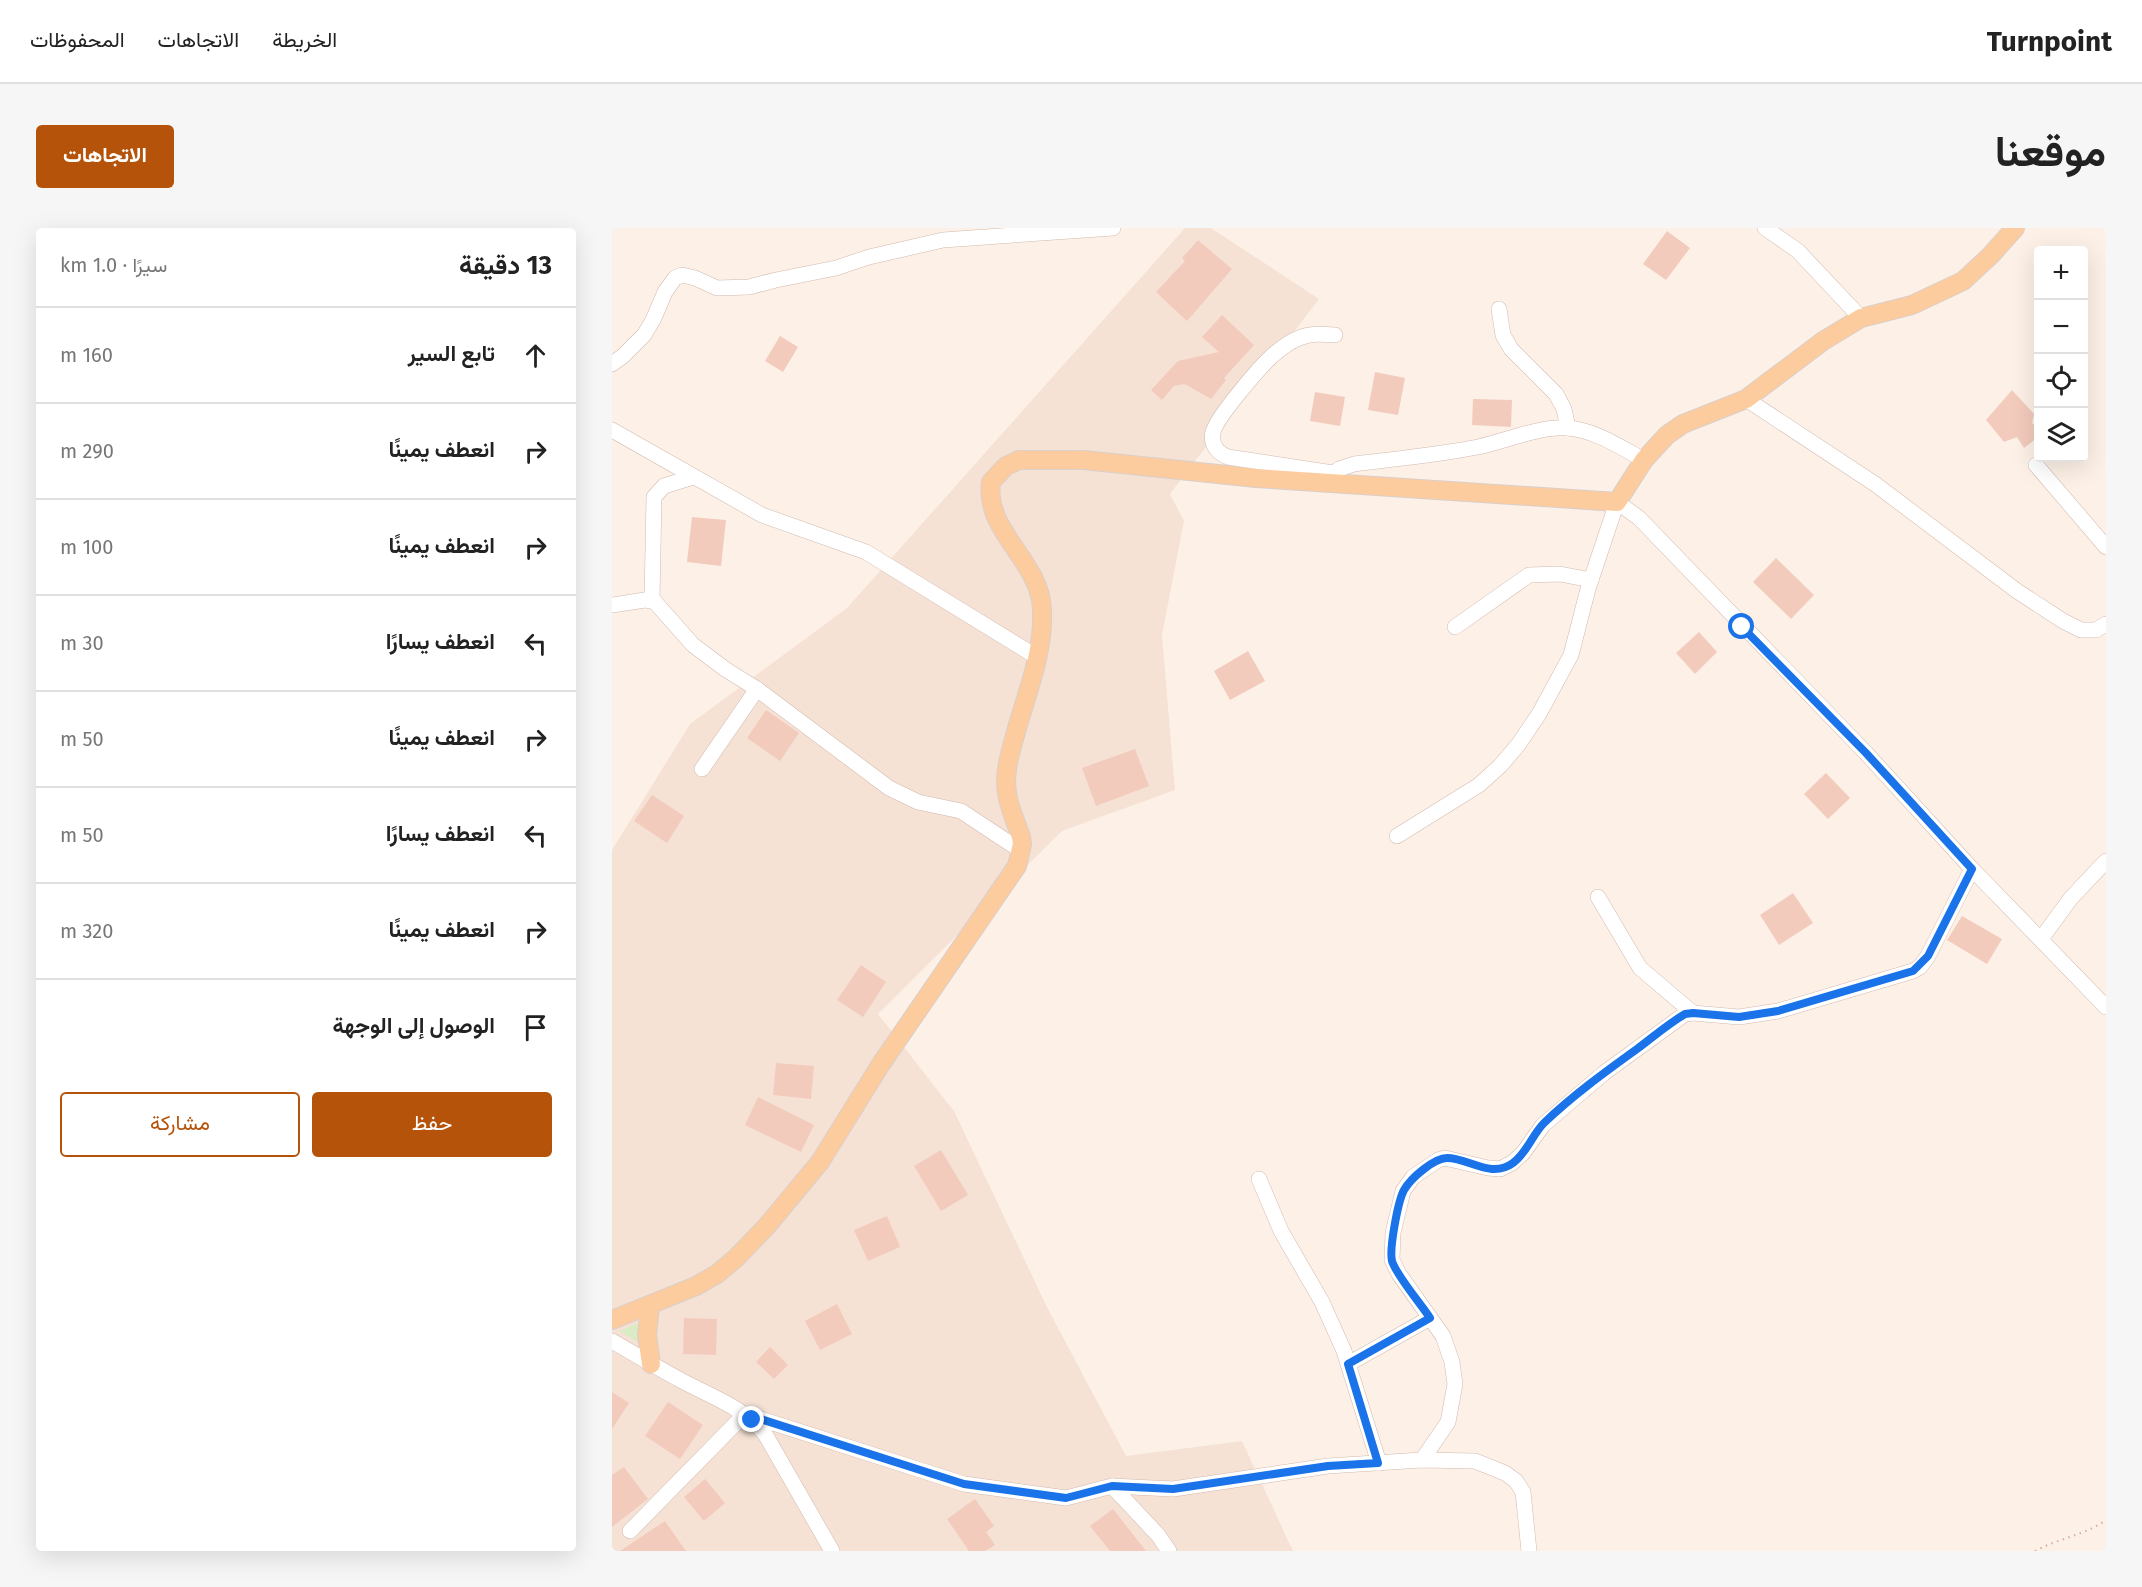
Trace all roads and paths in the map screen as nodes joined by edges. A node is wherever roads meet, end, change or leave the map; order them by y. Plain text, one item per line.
1 (1113, 228) edge
2 (1765, 228) edge
3 (2015, 228) edge
4 (1499, 309) dead end
5 (1861, 318) junction
6 (1335, 335) dead end
7 (612, 364) edge
8 (1746, 399) junction
9 (1568, 428) junction
10 (612, 430) edge
11 (1644, 460) junction
12 (2036, 465) dead end
13 (693, 477) junction
14 (1329, 478) junction
15 (1617, 502) junction
16 (2106, 547) edge
17 (1591, 580) junction
18 (652, 600) junction
19 (612, 605) edge
20 (2106, 624) edge
21 (1455, 627) dead end
22 (1037, 657) junction
23 (757, 688) junction
24 (702, 769) dead end
25 (1397, 836) dead end
26 (1020, 850) junction
27 (2106, 861) edge
28 (1972, 869) junction
29 (1598, 897) dead end
30 (2041, 939) junction
31 (2106, 1007) edge
32 (1693, 1013) junction
33 (1259, 1179) dead end
34 (650, 1305) junction
35 (1430, 1318) junction
36 (612, 1320) edge
37 (612, 1341) edge
38 (651, 1364) junction
39 (1348, 1364) junction
40 (745, 1414) junction
41 (1422, 1460) junction
42 (1378, 1463) junction
43 (1112, 1486) junction
44 (2106, 1520) edge
45 (630, 1532) dead end
46 (832, 1551) edge
47 (1169, 1551) edge
48 (1529, 1551) edge
49 (2035, 1551) edge

1 - 7 street
2 - 5 street
3 - 5 main road
4 - 9 street
5 - 8 main road
6 - 14 street
8 - 11 main road
8 - 20 street
9 - 11 street
9 - 14 street
10 - 13 street
11 - 15 main road
12 - 16 street
13 - 18 street
13 - 22 street
14 - 15 main road
14 - 22 main road
15 - 17 street
15 - 28 street
17 - 21 street
17 - 25 street
18 - 19 street
18 - 23 street
22 - 26 main road
23 - 24 street
23 - 26 street
26 - 34 main road
27 - 30 street
28 - 30 street
28 - 32 street
29 - 32 street
30 - 31 street
32 - 35 street
33 - 39 street
34 - 36 main road
34 - 38 main road
35 - 39 street
35 - 41 street
37 - 38 street
38 - 40 street
39 - 42 street
40 - 43 street
40 - 45 street
40 - 46 street
41 - 42 street
41 - 48 street
42 - 43 street
43 - 47 street
44 - 49 path

